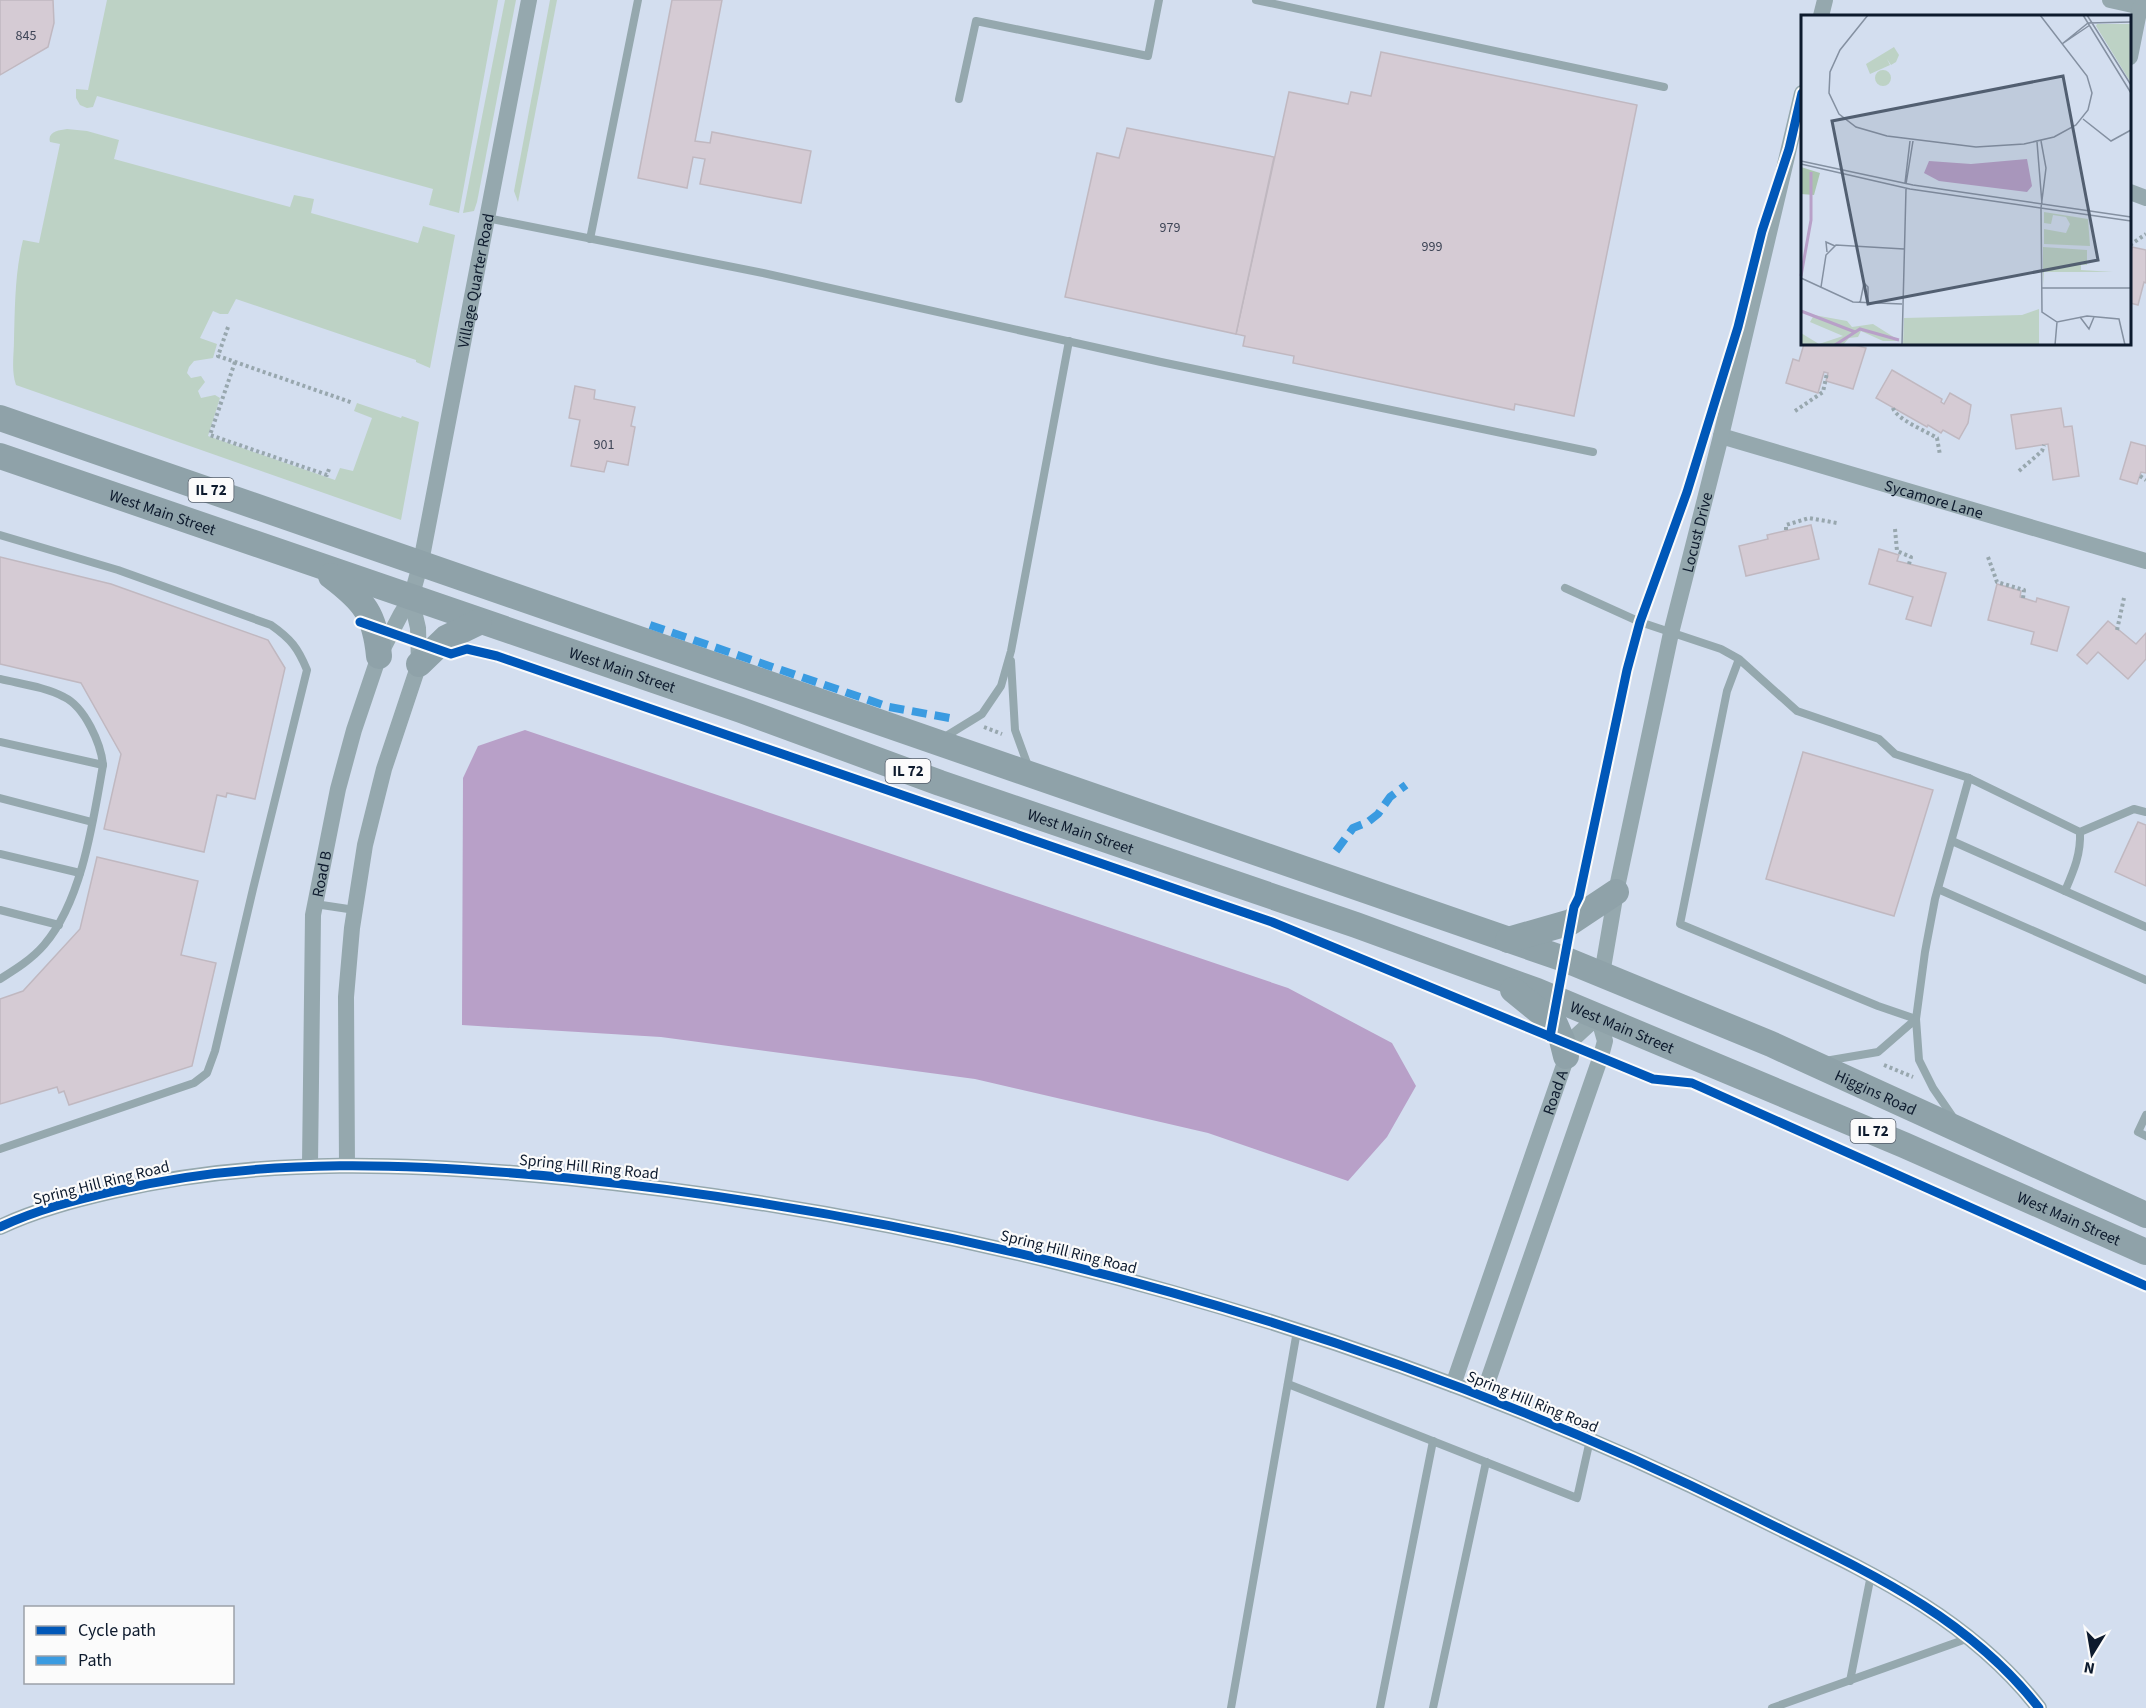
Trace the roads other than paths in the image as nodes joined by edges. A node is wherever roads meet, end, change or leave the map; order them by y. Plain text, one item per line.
1 (529, 0) edge
2 (638, 0) edge
3 (1159, 0) edge
4 (1256, 0) edge
5 (1825, 0) edge
6 (2110, 0) edge
7 (2143, 7) edge
8 (1821, 15) edge
9 (2131, 53) edge
10 (1664, 87) dead end
11 (959, 99) dead end
12 (1801, 101) edge
13 (2131, 192) edge
14 (2146, 198) edge
15 (487, 218) junction
16 (590, 239) junction
17 (1069, 341) junction
18 (0, 418) edge
19 (1721, 436) junction
20 (1593, 452) dead end
21 (0, 456) edge
22 (0, 535) edge
23 (2146, 561) edge
24 (421, 562) junction
25 (319, 567) junction
26 (1565, 588) dead end
27 (411, 598) junction
28 (479, 622) junction
29 (1671, 633) junction
30 (1011, 651) junction
31 (379, 656) junction
32 (1739, 659) junction
33 (419, 664) junction
34 (0, 679) edge
35 (938, 741) junction
36 (0, 742) edge
37 (103, 765) junction
38 (1043, 778) junction
39 (1969, 778) junction
40 (0, 798) edge
41 (2146, 812) edge
42 (92, 822) junction
43 (2080, 832) junction
44 (1952, 841) junction
45 (0, 854) edge
46 (80, 873) junction
47 (1938, 890) junction
48 (1616, 891) junction
49 (2065, 891) junction
50 (315, 904) junction
51 (0, 910) edge
52 (355, 910) junction
53 (58, 925) junction
54 (2146, 927) edge
55 (1508, 940) junction
56 (1602, 974) junction
57 (1497, 976) junction
58 (0, 978) edge
59 (2146, 980) edge
60 (1598, 1016) junction
61 (1916, 1019) junction
62 (1566, 1056) junction
63 (1812, 1063) junction
64 (2146, 1115) edge
65 (1963, 1133) junction
66 (2146, 1136) edge
67 (0, 1149) edge
68 (310, 1165) junction
69 (347, 1165) junction
70 (2146, 1215) edge
71 (0, 1227) edge
72 (2146, 1252) edge
73 (1297, 1331) junction
74 (1288, 1384) junction
75 (1453, 1385) junction
76 (1483, 1395) junction
77 (1590, 1440) junction
78 (1433, 1441) junction
79 (1486, 1462) junction
80 (1871, 1575) junction
81 (1971, 1637) junction
82 (1850, 1681) junction
83 (1231, 1708) edge
84 (1380, 1708) edge
85 (1433, 1708) edge
86 (1772, 1708) edge
87 (2039, 1708) edge

1 - 15 street, Village Quarter Road
2 - 16 lane
3 - 11 lane
4 - 10 lane
5 - 8 street
6 - 7 street
7 - 9 street
12 - 19 street, Locust Drive
13 - 14 street
15 - 16 lane
15 - 24 street, Village Quarter Road
16 - 17 lane
17 - 20 lane
17 - 30 lane
18 - 24 main road, IL 72
19 - 23 street, Sycamore Lane
19 - 29 street, Locust Drive
21 - 25 main road, West Main Street / IL 72
22 - 67 lane
24 - 27 street, Road B
24 - 35 main road, IL 72
25 - 27 main road, West Main Street / IL 72
25 - 31 main road
26 - 29 lane
27 - 28 main road, West Main Street / IL 72
27 - 31 street, Road B
27 - 33 street, Road B
28 - 33 main road
28 - 57 main road, West Main Street / IL 72
29 - 32 lane
29 - 48 street, Locust Drive
30 - 35 lane
30 - 38 lane
31 - 50 street, Road B
32 - 39 lane
32 - 61 lane
33 - 52 street, Road B
34 - 37 lane
35 - 38 main road, IL 72
36 - 37 lane
37 - 42 lane
38 - 55 main road, IL 72
39 - 43 lane
39 - 44 lane
40 - 42 lane
41 - 43 lane
42 - 46 lane
43 - 49 lane
44 - 47 lane
44 - 49 lane
45 - 46 lane
46 - 53 lane
47 - 59 lane
47 - 61 lane
48 - 55 main road
48 - 56 street, Locust Drive
49 - 54 lane
50 - 52 lane
50 - 68 street, Road B
51 - 53 lane
52 - 69 street, Road B
53 - 58 lane
55 - 56 main road, IL 72
56 - 60 main road
56 - 63 main road, Higgins Road / IL 72
57 - 60 main road, West Main Street / IL 72
57 - 62 main road
60 - 62 street, Road A
60 - 72 main road, West Main Street / IL 72
60 - 76 street, Road A
61 - 63 lane
61 - 65 lane
62 - 75 street, Road A
63 - 65 main road, Higgins Road / IL 72
64 - 66 lane
65 - 70 main road, Higgins Road / IL 72
68 - 69 street, Spring Hill Ring Road
68 - 71 street, Spring Hill Ring Road
69 - 73 street, Spring Hill Ring Road
73 - 74 lane
73 - 75 street, Spring Hill Ring Road
74 - 78 lane
74 - 83 lane
75 - 76 street, Spring Hill Ring Road
76 - 77 street, Spring Hill Ring Road
77 - 79 lane
77 - 80 street, Spring Hill Ring Road
78 - 79 lane
78 - 84 lane
79 - 85 lane
80 - 81 street, Spring Hill Ring Road
80 - 82 lane
81 - 82 lane
81 - 87 street, Spring Hill Ring Road
82 - 86 lane

